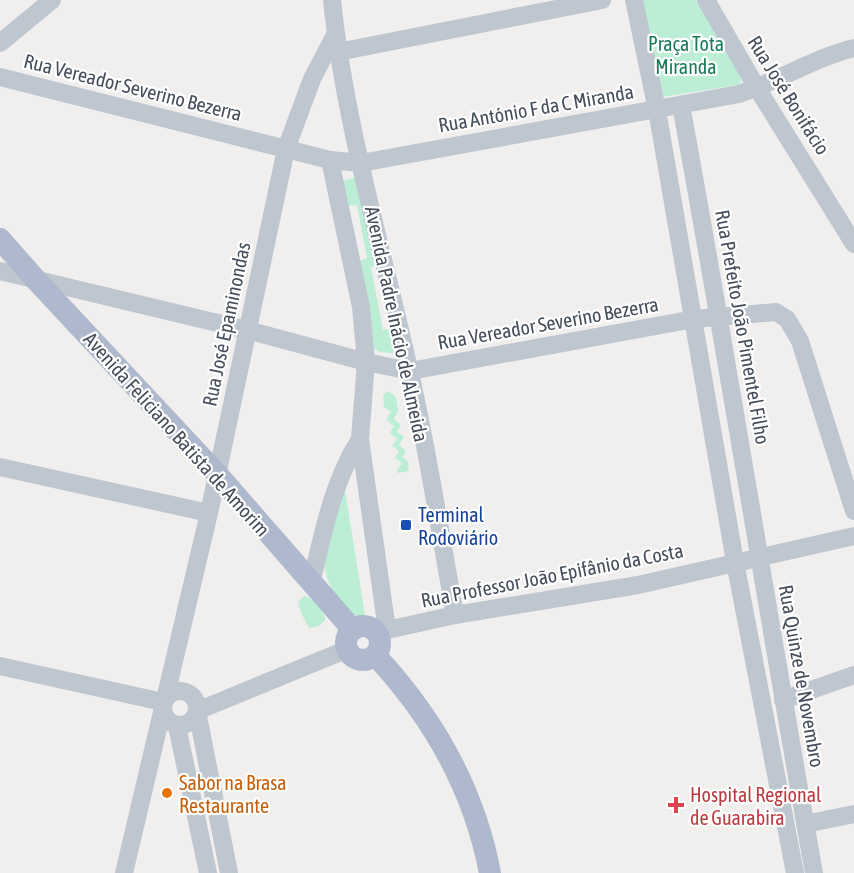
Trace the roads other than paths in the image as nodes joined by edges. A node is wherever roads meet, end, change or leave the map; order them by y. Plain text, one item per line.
1 (52, 0) edge
2 (332, 0) edge
3 (602, 0) edge
4 (634, 0) edge
5 (706, 0) edge
6 (0, 43) edge
7 (336, 43) junction
8 (854, 48) edge
9 (0, 77) edge
10 (757, 88) junction
11 (681, 105) junction
12 (657, 110) junction
13 (286, 149) junction
14 (330, 160) junction
15 (361, 163) junction
16 (0, 239) edge
17 (854, 244) edge
18 (1, 274) edge
19 (36, 280) junction
20 (720, 318) junction
21 (694, 320) junction
22 (247, 330) junction
23 (366, 362) junction
24 (410, 371) junction
25 (360, 439) junction
26 (0, 467) edge
27 (218, 475) junction
28 (854, 511) edge
29 (209, 513) junction
30 (854, 536) edge
31 (759, 558) junction
32 (735, 562) junction
33 (311, 584) junction
34 (455, 615) junction
35 (350, 640) junction
36 (380, 640) junction
37 (0, 666) edge
38 (172, 669) junction
39 (854, 675) edge
40 (187, 692) junction
41 (783, 700) junction
42 (163, 702) junction
43 (197, 711) junction
44 (177, 726) junction
45 (854, 814) edge
46 (805, 824) junction
47 (124, 873) edge
48 (208, 873) edge
49 (229, 873) edge
50 (490, 873) edge
51 (795, 873) edge
52 (814, 873) edge

1 - 6 street
2 - 7 street
3 - 7 street
4 - 12 street
5 - 10 street, Rua José Bonifácio
7 - 13 street, Rua José Epaminondas
7 - 15 street, Avenida Padre Inácio de Almeida
8 - 10 street, Rua António F da C Miranda
9 - 13 street, Rua Vereador Severino Bezerra
10 - 11 street, Rua António F da C Miranda
10 - 17 street, Rua José Bonifácio
11 - 12 street, Rua António F da C Miranda
11 - 20 street, Rua Prefeito João Pimentel Filho
12 - 15 street, Rua António F da C Miranda
12 - 21 street
13 - 14 street, Rua Vereador Severino Bezerra
13 - 22 street, Rua José Epaminondas
14 - 15 street, Rua Vereador Severino Bezerra
14 - 23 street, Avenida Padre Inácio de Almeida
15 - 24 street, Avenida Padre Inácio de Almeida
16 - 19 main road, Avenida Feliciano Batista de Amorim
18 - 19 street, Rua Vereador Severino Bezerra
19 - 22 street, Rua Vereador Severino Bezerra
19 - 27 main road, Avenida Feliciano Batista de Amorim
20 - 21 street, Rua Vereador Severino Bezerra
20 - 28 street, Rua Vereador Severino Bezerra
20 - 31 street, Rua Prefeito João Pimentel Filho
21 - 24 street, Rua Vereador Severino Bezerra
21 - 32 street
22 - 23 street, Rua Vereador Severino Bezerra
22 - 27 street, Rua José Epaminondas
23 - 24 street, Rua Vereador Severino Bezerra
23 - 25 street, Avenida Padre Inácio de Almeida
24 - 34 street, Avenida Padre Inácio de Almeida
25 - 33 street
25 - 36 street, Avenida Padre Inácio de Almeida
26 - 29 street
27 - 29 street, Rua José Epaminondas
27 - 33 main road, Avenida Feliciano Batista de Amorim
29 - 38 street, Rua José Epaminondas
30 - 31 street
31 - 32 street, Rua Professor João Epifânio da Costa
31 - 41 street, Rua Quinze de Novembro
32 - 34 street, Rua Professor João Epifânio da Costa
32 - 51 street
33 - 35 main road, Avenida Feliciano Batista de Amorim
34 - 36 street, Rua Professor João Epifânio da Costa
35 - 36 main road
35 - 36 main road
35 - 43 street
36 - 50 main road
37 - 42 street
38 - 40 street
38 - 42 street, Rua José Epaminondas
39 - 41 street
40 - 42 street
40 - 43 street
41 - 46 street, Rua Quinze de Novembro
42 - 44 street
42 - 47 street, Rua José Epaminondas
43 - 44 street
43 - 49 street
44 - 48 street
45 - 46 street
46 - 52 street, Rua Quinze de Novembro

